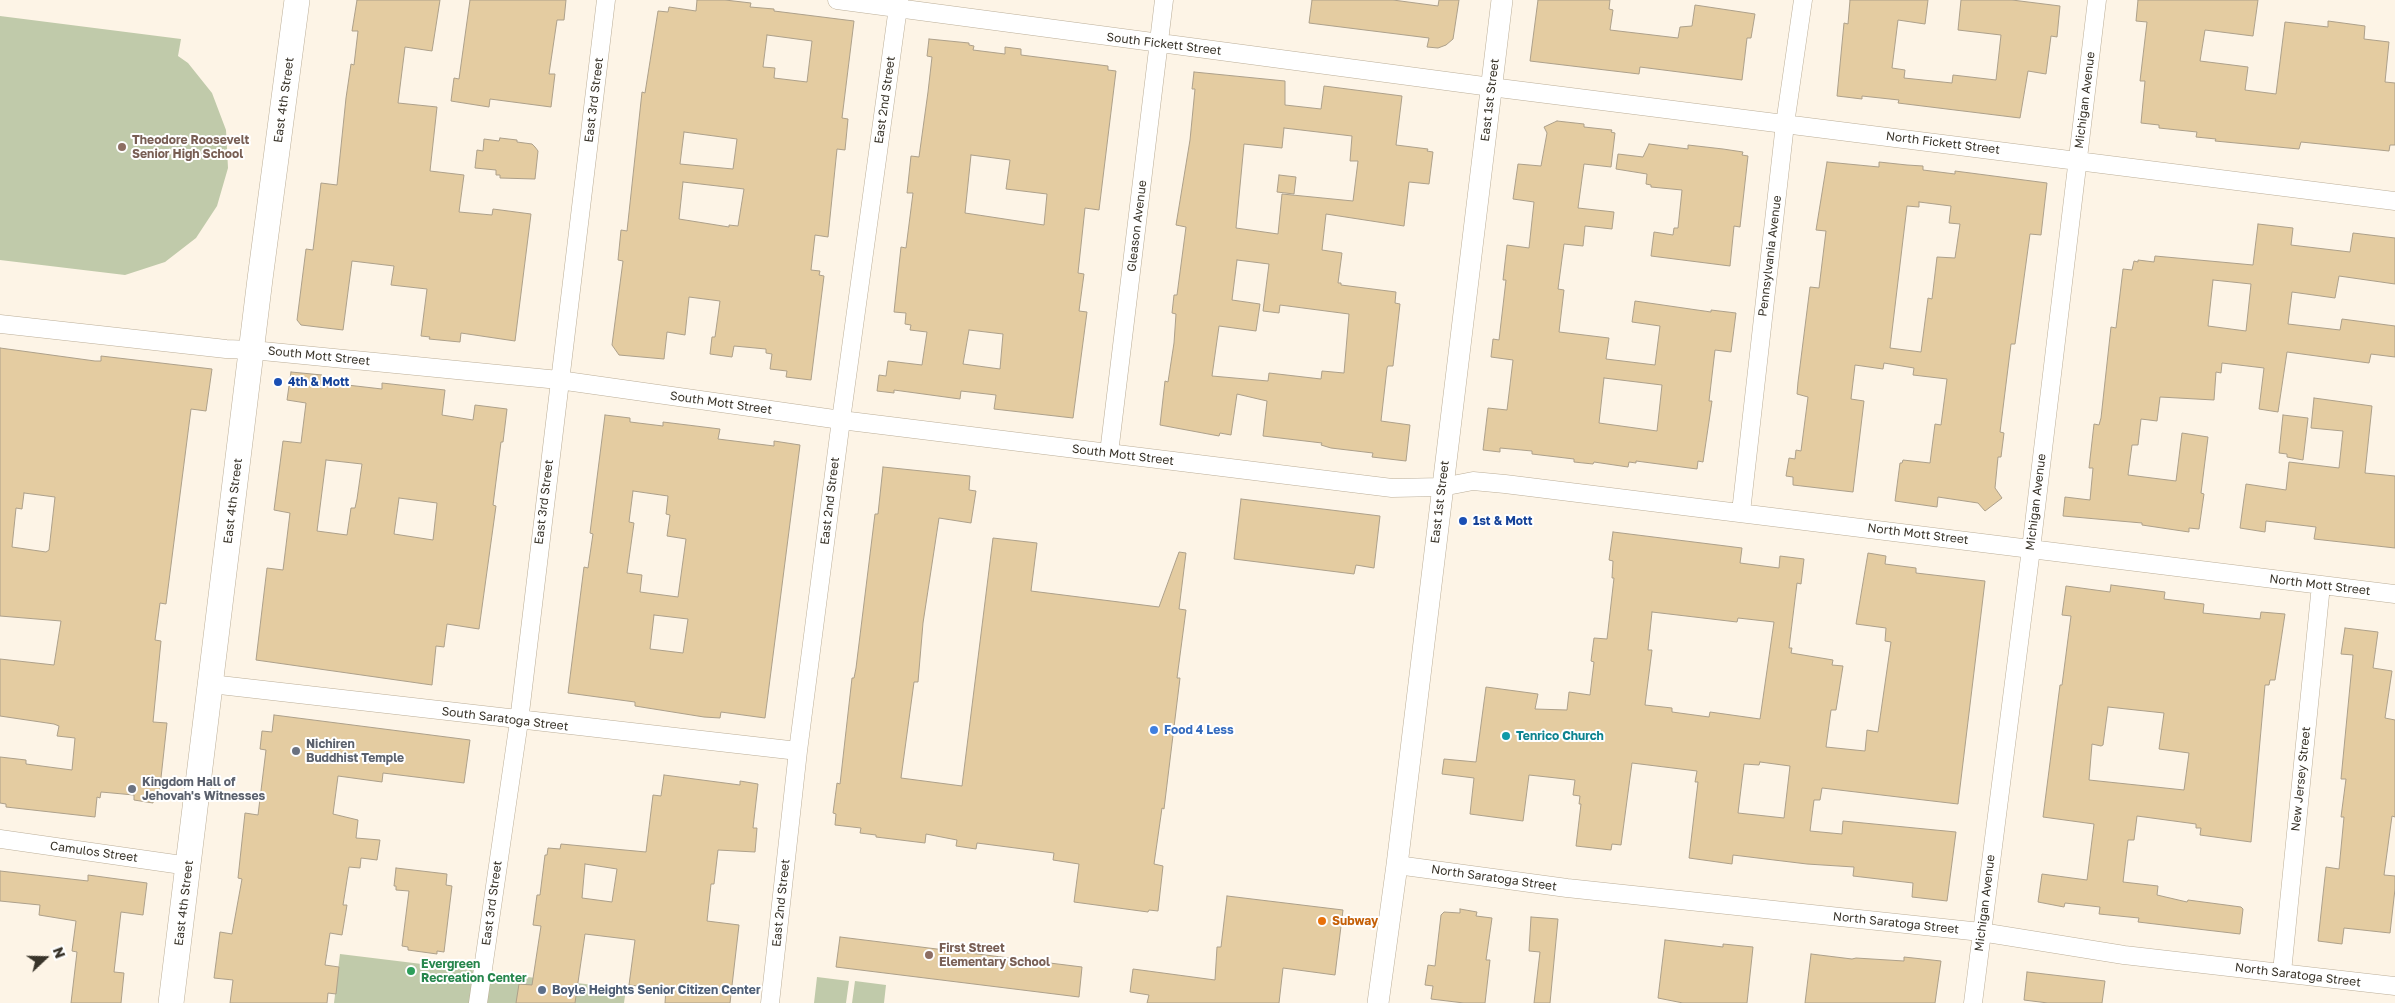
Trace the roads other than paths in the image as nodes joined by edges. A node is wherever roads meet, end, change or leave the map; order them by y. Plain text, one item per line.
1 (297, 0) edge
2 (606, 0) edge
3 (837, 0) edge
4 (1164, 0) edge
5 (1502, 0) edge
6 (1803, 0) edge
7 (2097, 0) edge
8 (898, 5) edge
9 (1159, 43) junction
10 (1491, 87) junction
11 (1786, 124) junction
12 (2077, 160) junction
13 (2395, 201) edge
14 (0, 324) edge
15 (252, 350) junction
16 (558, 380) junction
17 (841, 420) junction
18 (1109, 453) junction
19 (1442, 487) junction
20 (1741, 512) junction
21 (2031, 548) junction
22 (2321, 585) junction
23 (2395, 594) edge
24 (211, 684) junction
25 (519, 720) junction
26 (798, 751) junction
27 (0, 839) edge
28 (1397, 865) junction
29 (189, 866) junction
30 (1981, 932) junction
31 (2282, 972) junction
32 (2395, 986) edge
33 (171, 1003) edge
34 (478, 1003) edge
35 (770, 1003) edge
36 (1378, 1003) edge
37 (1973, 1003) edge

1 - 15 main road, East 4th Street
2 - 16 street, East 3rd Street
3 - 8 street, South Fickett Street
4 - 9 street, Gleason Avenue
5 - 10 street, East 1st Street
6 - 11 street, Pennsylvania Avenue
7 - 12 street, Michigan Avenue
8 - 9 street, South Fickett Street
8 - 17 street, East 2nd Street
9 - 10 street, South Fickett Street
9 - 18 street, Gleason Avenue
10 - 11 street, North Fickett Street
10 - 19 street, East 1st Street
11 - 12 street, North Fickett Street
11 - 20 street, Pennsylvania Avenue
12 - 13 street, North Fickett Street
12 - 21 street, Michigan Avenue
14 - 15 street, South Mott Street
15 - 16 street, South Mott Street
15 - 24 main road, East 4th Street
16 - 17 street, South Mott Street
16 - 25 street, East 3rd Street
17 - 18 street, South Mott Street
17 - 26 street, East 2nd Street
18 - 19 street, South Mott Street
19 - 20 street, North Mott Street
19 - 28 street, East 1st Street
20 - 21 street, North Mott Street
21 - 22 street, North Mott Street
21 - 30 street, Michigan Avenue
22 - 23 street, North Mott Street
22 - 31 street, New Jersey Street
24 - 25 street, South Saratoga Street
24 - 29 main road, East 4th Street
25 - 26 street, South Saratoga Street
25 - 34 street, East 3rd Street
26 - 35 street, East 2nd Street
27 - 29 street, Camulos Street
28 - 30 street, North Saratoga Street
28 - 36 street, East 1st Street
29 - 33 main road, East 4th Street
30 - 31 street, North Saratoga Street
30 - 37 street, Michigan Avenue
31 - 32 street, North Saratoga Street

